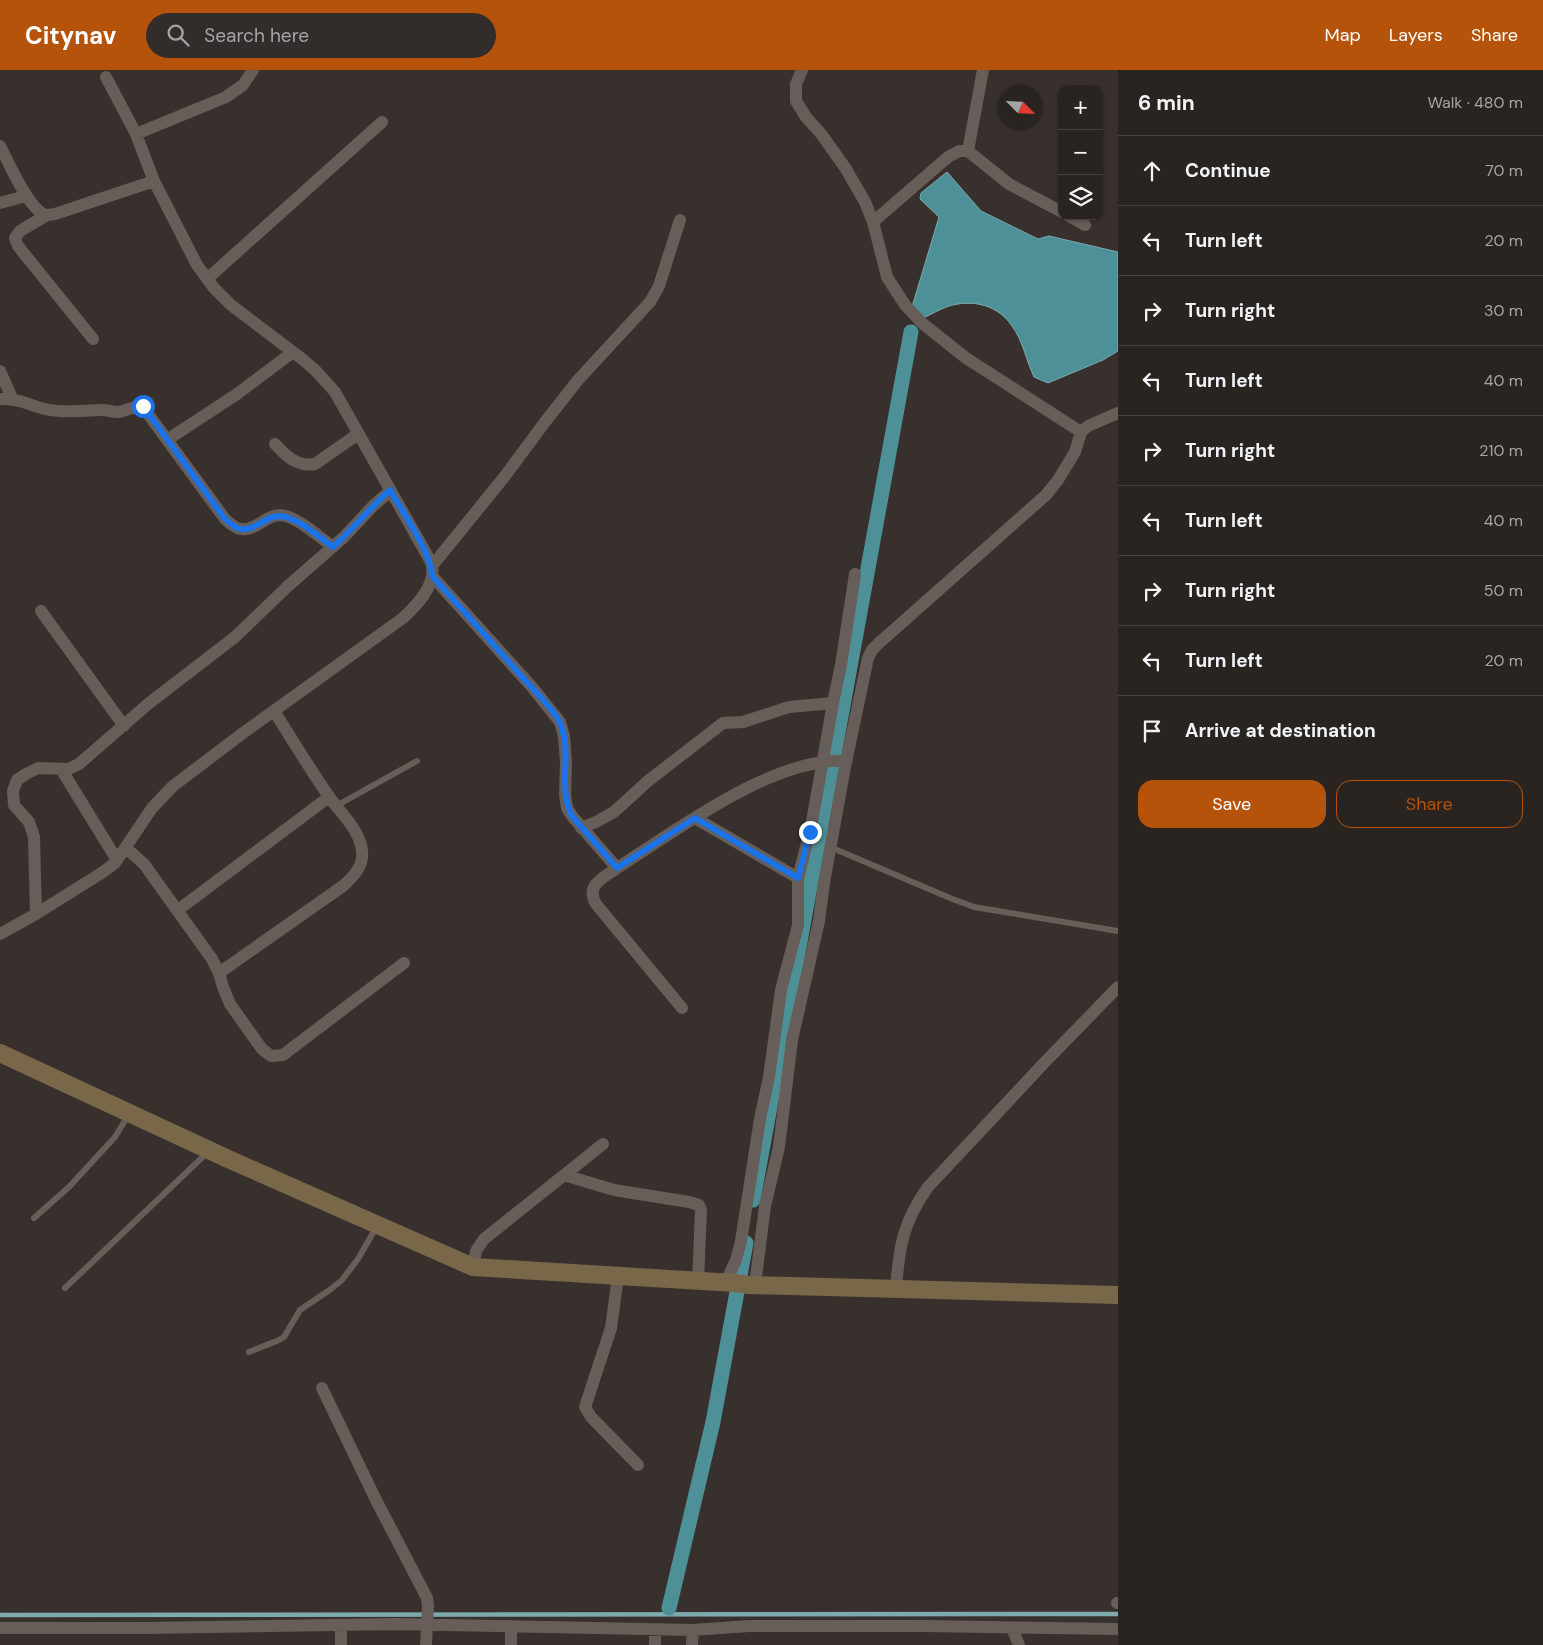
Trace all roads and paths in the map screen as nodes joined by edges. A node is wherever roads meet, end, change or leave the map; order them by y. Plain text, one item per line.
1 (253, 70) edge
2 (802, 70) edge
3 (983, 70) edge
4 (106, 77) dead end
5 (382, 122) dead end
6 (136, 134) junction
7 (0, 146) edge
8 (968, 151) junction
9 (154, 181) junction
10 (26, 196) junction
11 (0, 203) edge
12 (1058, 210) edge
13 (47, 215) junction
14 (680, 220) dead end
15 (1076, 220) edge
16 (873, 222) junction
17 (1085, 225) dead end
18 (207, 279) junction
19 (93, 339) dead end
20 (292, 352) junction
21 (0, 371) edge
22 (6, 399) edge
23 (1118, 413) edge
24 (1082, 432) junction
25 (358, 434) junction
26 (167, 440) junction
27 (275, 444) dead end
28 (390, 490) junction
29 (333, 547) junction
30 (432, 571) junction
31 (855, 574) dead end
32 (41, 611) dead end
33 (833, 702) junction
34 (274, 711) junction
35 (124, 726) junction
36 (417, 761) dead end
37 (833, 761) junction
38 (60, 769) junction
39 (333, 802) junction
40 (695, 818) junction
41 (582, 828) junction
42 (830, 847) junction
43 (126, 848) junction
44 (117, 860) junction
45 (617, 868) junction
46 (798, 878) junction
47 (178, 910) junction
48 (36, 914) junction
49 (1118, 931) edge
50 (0, 934) edge
51 (404, 963) dead end
52 (219, 973) junction
53 (1118, 987) edge
54 (682, 1008) dead end
55 (0, 1053) edge
56 (129, 1113) junction
57 (603, 1144) dead end
58 (210, 1150) junction
59 (564, 1175) junction
60 (34, 1218) dead end
61 (378, 1225) junction
62 (473, 1267) junction
63 (618, 1276) junction
64 (698, 1280) junction
65 (741, 1284) junction
66 (65, 1288) dead end
67 (896, 1289) junction
68 (1118, 1295) edge
69 (249, 1352) dead end
70 (322, 1388) dead end
71 (638, 1466) dead end
72 (427, 1617) junction
73 (341, 1625) junction
74 (511, 1626) junction
75 (0, 1628) edge
76 (1012, 1628) junction
77 (655, 1630) junction
78 (693, 1630) junction
79 (1117, 1630) edge
80 (341, 1645) edge
81 (426, 1645) edge
82 (511, 1645) edge
83 (655, 1645) edge
84 (692, 1645) edge
85 (1019, 1645) edge

1 - 6 street
2 - 16 street
3 - 8 street
4 - 6 street
5 - 18 street
6 - 9 street
7 - 10 street
8 - 12 street
8 - 16 street
9 - 13 street
9 - 18 street
10 - 11 street
10 - 13 street
13 - 19 street
14 - 30 street
15 - 17 street
16 - 24 street
18 - 20 street
20 - 25 street
20 - 26 street
21 - 22 street
22 - 26 street
23 - 24 street
24 - 37 street
25 - 27 street
25 - 28 street
26 - 29 street
28 - 29 street
28 - 30 street
29 - 35 street
30 - 34 street
30 - 41 street
31 - 33 street
32 - 35 street
33 - 37 street
33 - 41 street
34 - 39 street
34 - 43 street
35 - 38 street
36 - 39 lane
37 - 40 street
37 - 42 street
37 - 46 street
38 - 44 street
38 - 48 street
39 - 47 street
39 - 52 street
40 - 45 street
40 - 46 street
41 - 45 street
42 - 49 lane
42 - 65 street
43 - 44 street
43 - 47 street
44 - 48 street
45 - 54 street
46 - 65 street
47 - 52 street
48 - 50 street
51 - 52 street
53 - 67 street
55 - 56 street
56 - 58 street
56 - 60 lane
57 - 59 street
58 - 61 street
58 - 66 lane
59 - 62 street
59 - 64 street
61 - 62 street
61 - 69 lane
62 - 63 street
63 - 64 street
63 - 71 street
64 - 65 street
65 - 67 street
67 - 68 street
70 - 72 street
72 - 73 street
72 - 74 street
72 - 81 street
73 - 75 street
73 - 80 street
74 - 77 street
74 - 82 street
76 - 78 street
76 - 79 street
76 - 85 street
77 - 78 street
77 - 83 street
78 - 84 street

